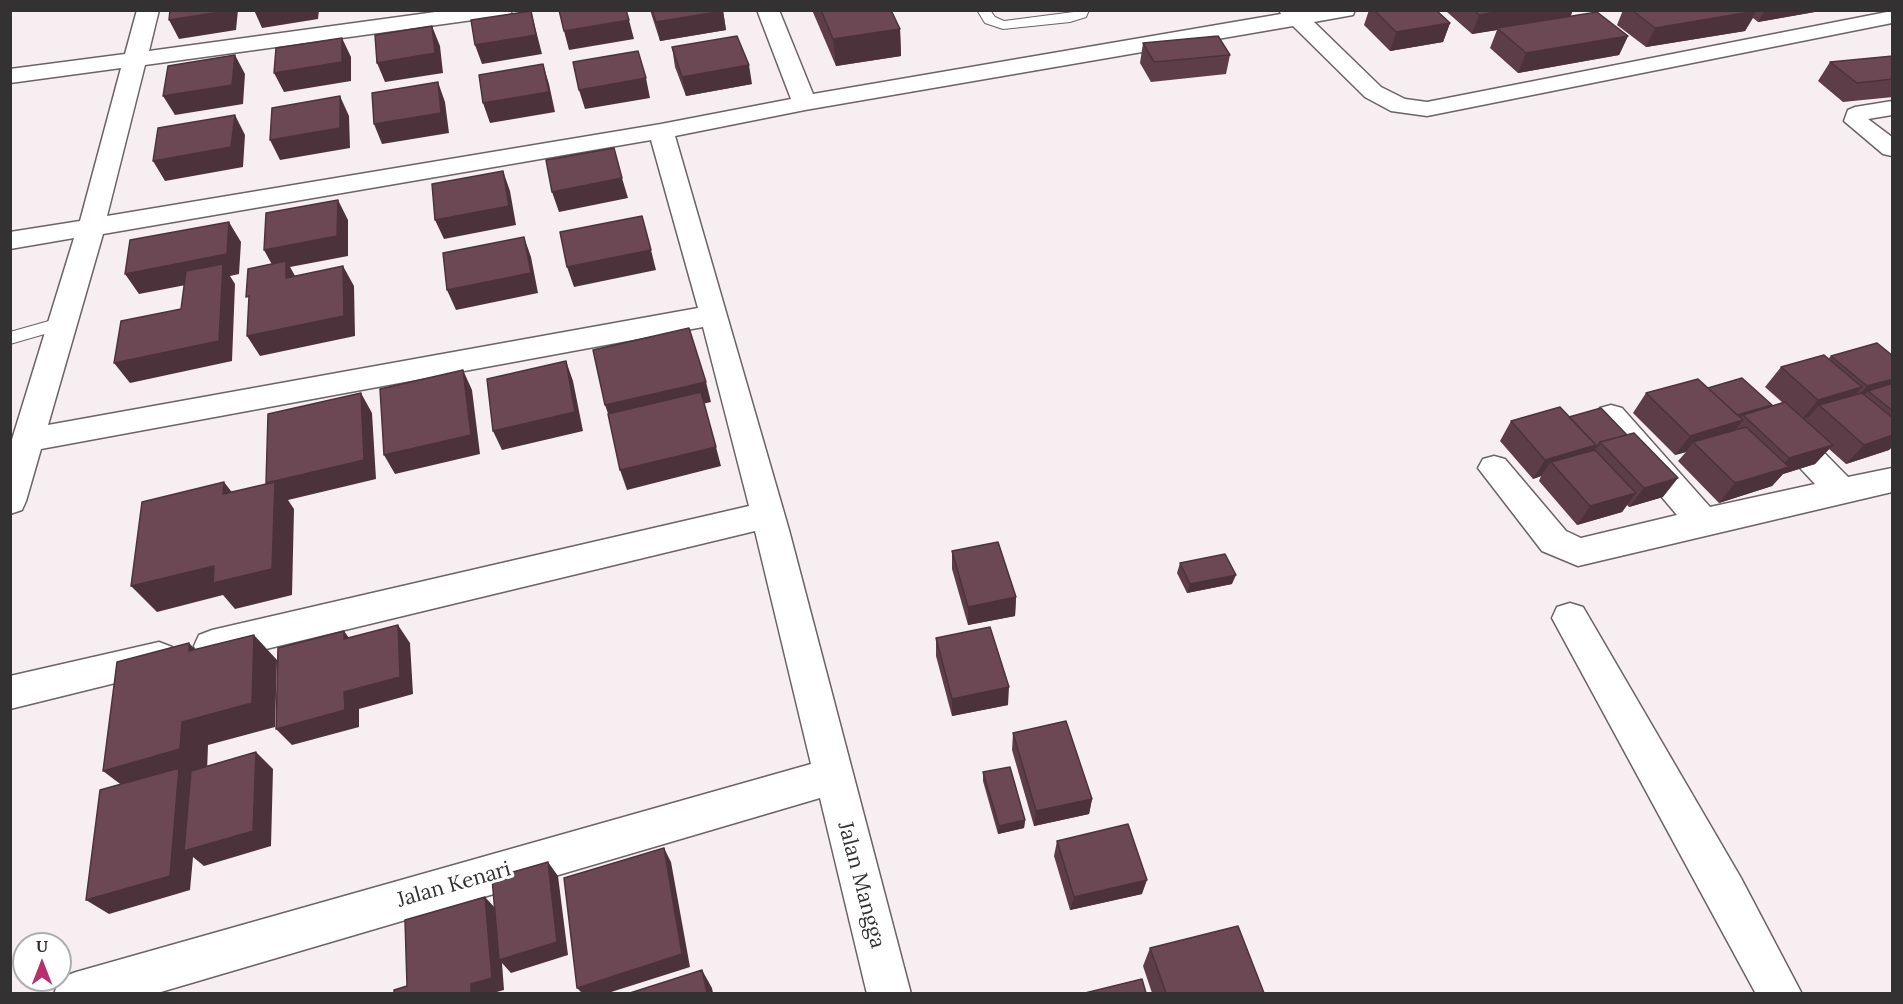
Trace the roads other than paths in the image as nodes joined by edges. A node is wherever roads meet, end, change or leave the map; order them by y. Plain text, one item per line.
1 (148, 10) edge
2 (502, 10) edge
3 (768, 10) edge
4 (983, 10) edge
5 (1083, 10) edge
6 (1345, 10) edge
7 (1293, 15) edge
8 (1893, 18) edge
9 (348, 21) edge
10 (136, 59) junction
11 (10, 76) edge
12 (805, 103) junction
13 (1893, 108) edge
14 (661, 131) junction
15 (1888, 141) edge
16 (90, 228) junction
17 (10, 240) edge
18 (714, 315) junction
19 (63, 323) junction
20 (10, 338) edge
21 (1763, 409) edge
22 (1611, 416) edge
23 (29, 440) junction
24 (1494, 468) dead end
25 (1893, 480) edge
26 (14, 482) edge
27 (1842, 492) junction
28 (768, 515) junction
29 (1703, 522) junction
30 (1570, 618) dead end
31 (10, 693) edge
32 (833, 776) junction
33 (76, 993) edge
34 (890, 993) edge
35 (1780, 993) edge

1 - 10 street
2 - 9 street
3 - 12 street
4 - 5 lane
6 - 7 street
7 - 8 street
7 - 12 street
9 - 10 street
10 - 11 street
10 - 16 street
12 - 14 street
13 - 15 street
14 - 16 street
14 - 18 street, Jalan Mangga
16 - 17 street
16 - 19 street
18 - 23 street
18 - 28 street, Jalan Mangga
19 - 20 lane
19 - 23 street
21 - 27 street
22 - 29 street
23 - 26 street
24 - 29 street
25 - 27 street
27 - 29 street
28 - 31 street
28 - 32 street, Jalan Mangga
30 - 35 street
32 - 33 street, Jalan Kenari
32 - 34 street, Jalan Mangga

